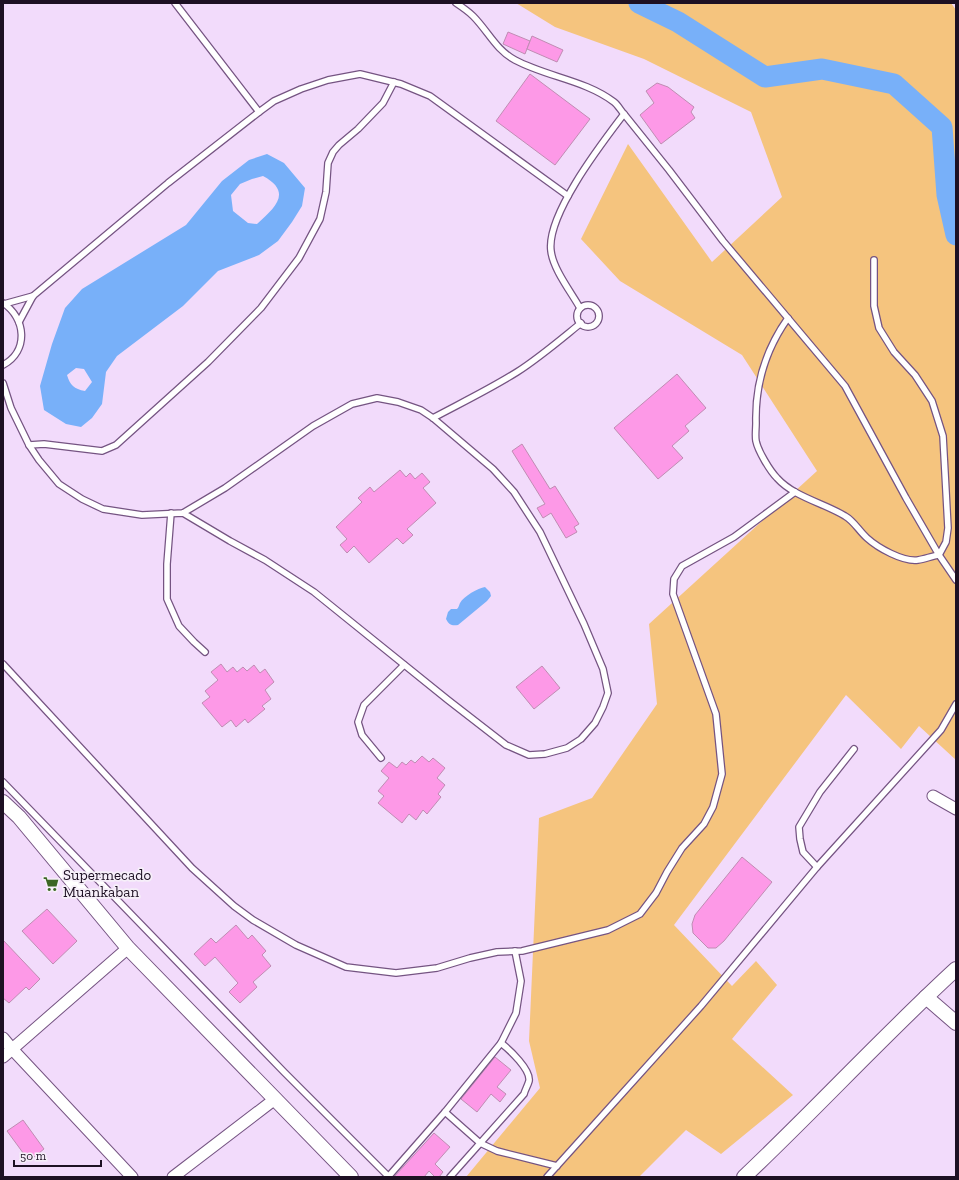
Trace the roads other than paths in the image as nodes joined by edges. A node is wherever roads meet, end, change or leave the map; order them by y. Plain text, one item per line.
1 (175, 3) edge
2 (456, 3) edge
3 (394, 82) junction
4 (259, 112) junction
5 (624, 114) junction
6 (568, 196) junction
7 (874, 260) dead end
8 (33, 296) junction
9 (4, 304) edge
10 (580, 308) junction
11 (788, 318) junction
12 (20, 322) junction
13 (581, 324) junction
14 (3, 365) edge
15 (3, 383) edge
16 (433, 418) junction
17 (29, 445) junction
18 (795, 492) junction
19 (171, 513) junction
20 (183, 513) junction
21 (939, 555) junction
22 (956, 580) edge
23 (205, 652) dead end
24 (3, 664) edge
25 (404, 665) junction
26 (956, 704) edge
27 (854, 749) dead end
28 (381, 758) dead end
29 (3, 782) edge
30 (933, 796) dead end
31 (3, 802) edge
32 (956, 808) edge
33 (3, 812) edge
34 (19, 817) junction
35 (817, 867) junction
36 (128, 948) junction
37 (515, 951) junction
38 (956, 969) edge
39 (926, 997) junction
40 (956, 1022) edge
41 (3, 1038) edge
42 (501, 1043) junction
43 (13, 1050) junction
44 (3, 1058) edge
45 (275, 1099) junction
46 (445, 1112) junction
47 (480, 1143) junction
48 (557, 1166) junction
49 (132, 1177) edge
50 (173, 1177) edge
51 (351, 1177) edge
52 (389, 1177) edge
53 (450, 1177) edge
54 (547, 1177) edge
55 (744, 1177) edge

1 - 4 lane
2 - 5 lane
3 - 4 lane
3 - 6 lane
3 - 17 lane
4 - 8 lane
5 - 6 lane
5 - 11 lane
6 - 10 lane
7 - 21 lane
8 - 9 lane
8 - 12 lane
9 - 12 lane
10 - 13 lane
10 - 13 lane
11 - 18 lane
11 - 21 lane
12 - 14 lane
13 - 16 lane
15 - 17 lane
16 - 20 lane
16 - 25 lane
17 - 19 lane
18 - 21 lane
18 - 37 lane
19 - 20 lane
19 - 23 lane
20 - 25 lane
21 - 22 lane
24 - 37 lane
25 - 28 lane
26 - 35 lane
27 - 35 lane
29 - 52 lane
30 - 32 street
31 - 34 street
33 - 34 street
34 - 36 street
35 - 48 lane
36 - 43 street
36 - 45 street
37 - 42 lane
38 - 39 street
39 - 40 street
39 - 55 street
41 - 43 street
42 - 46 lane
42 - 47 lane
43 - 44 street
43 - 49 street
45 - 50 street
45 - 51 street
46 - 47 lane
46 - 52 lane
47 - 48 lane
47 - 53 lane
48 - 54 lane

